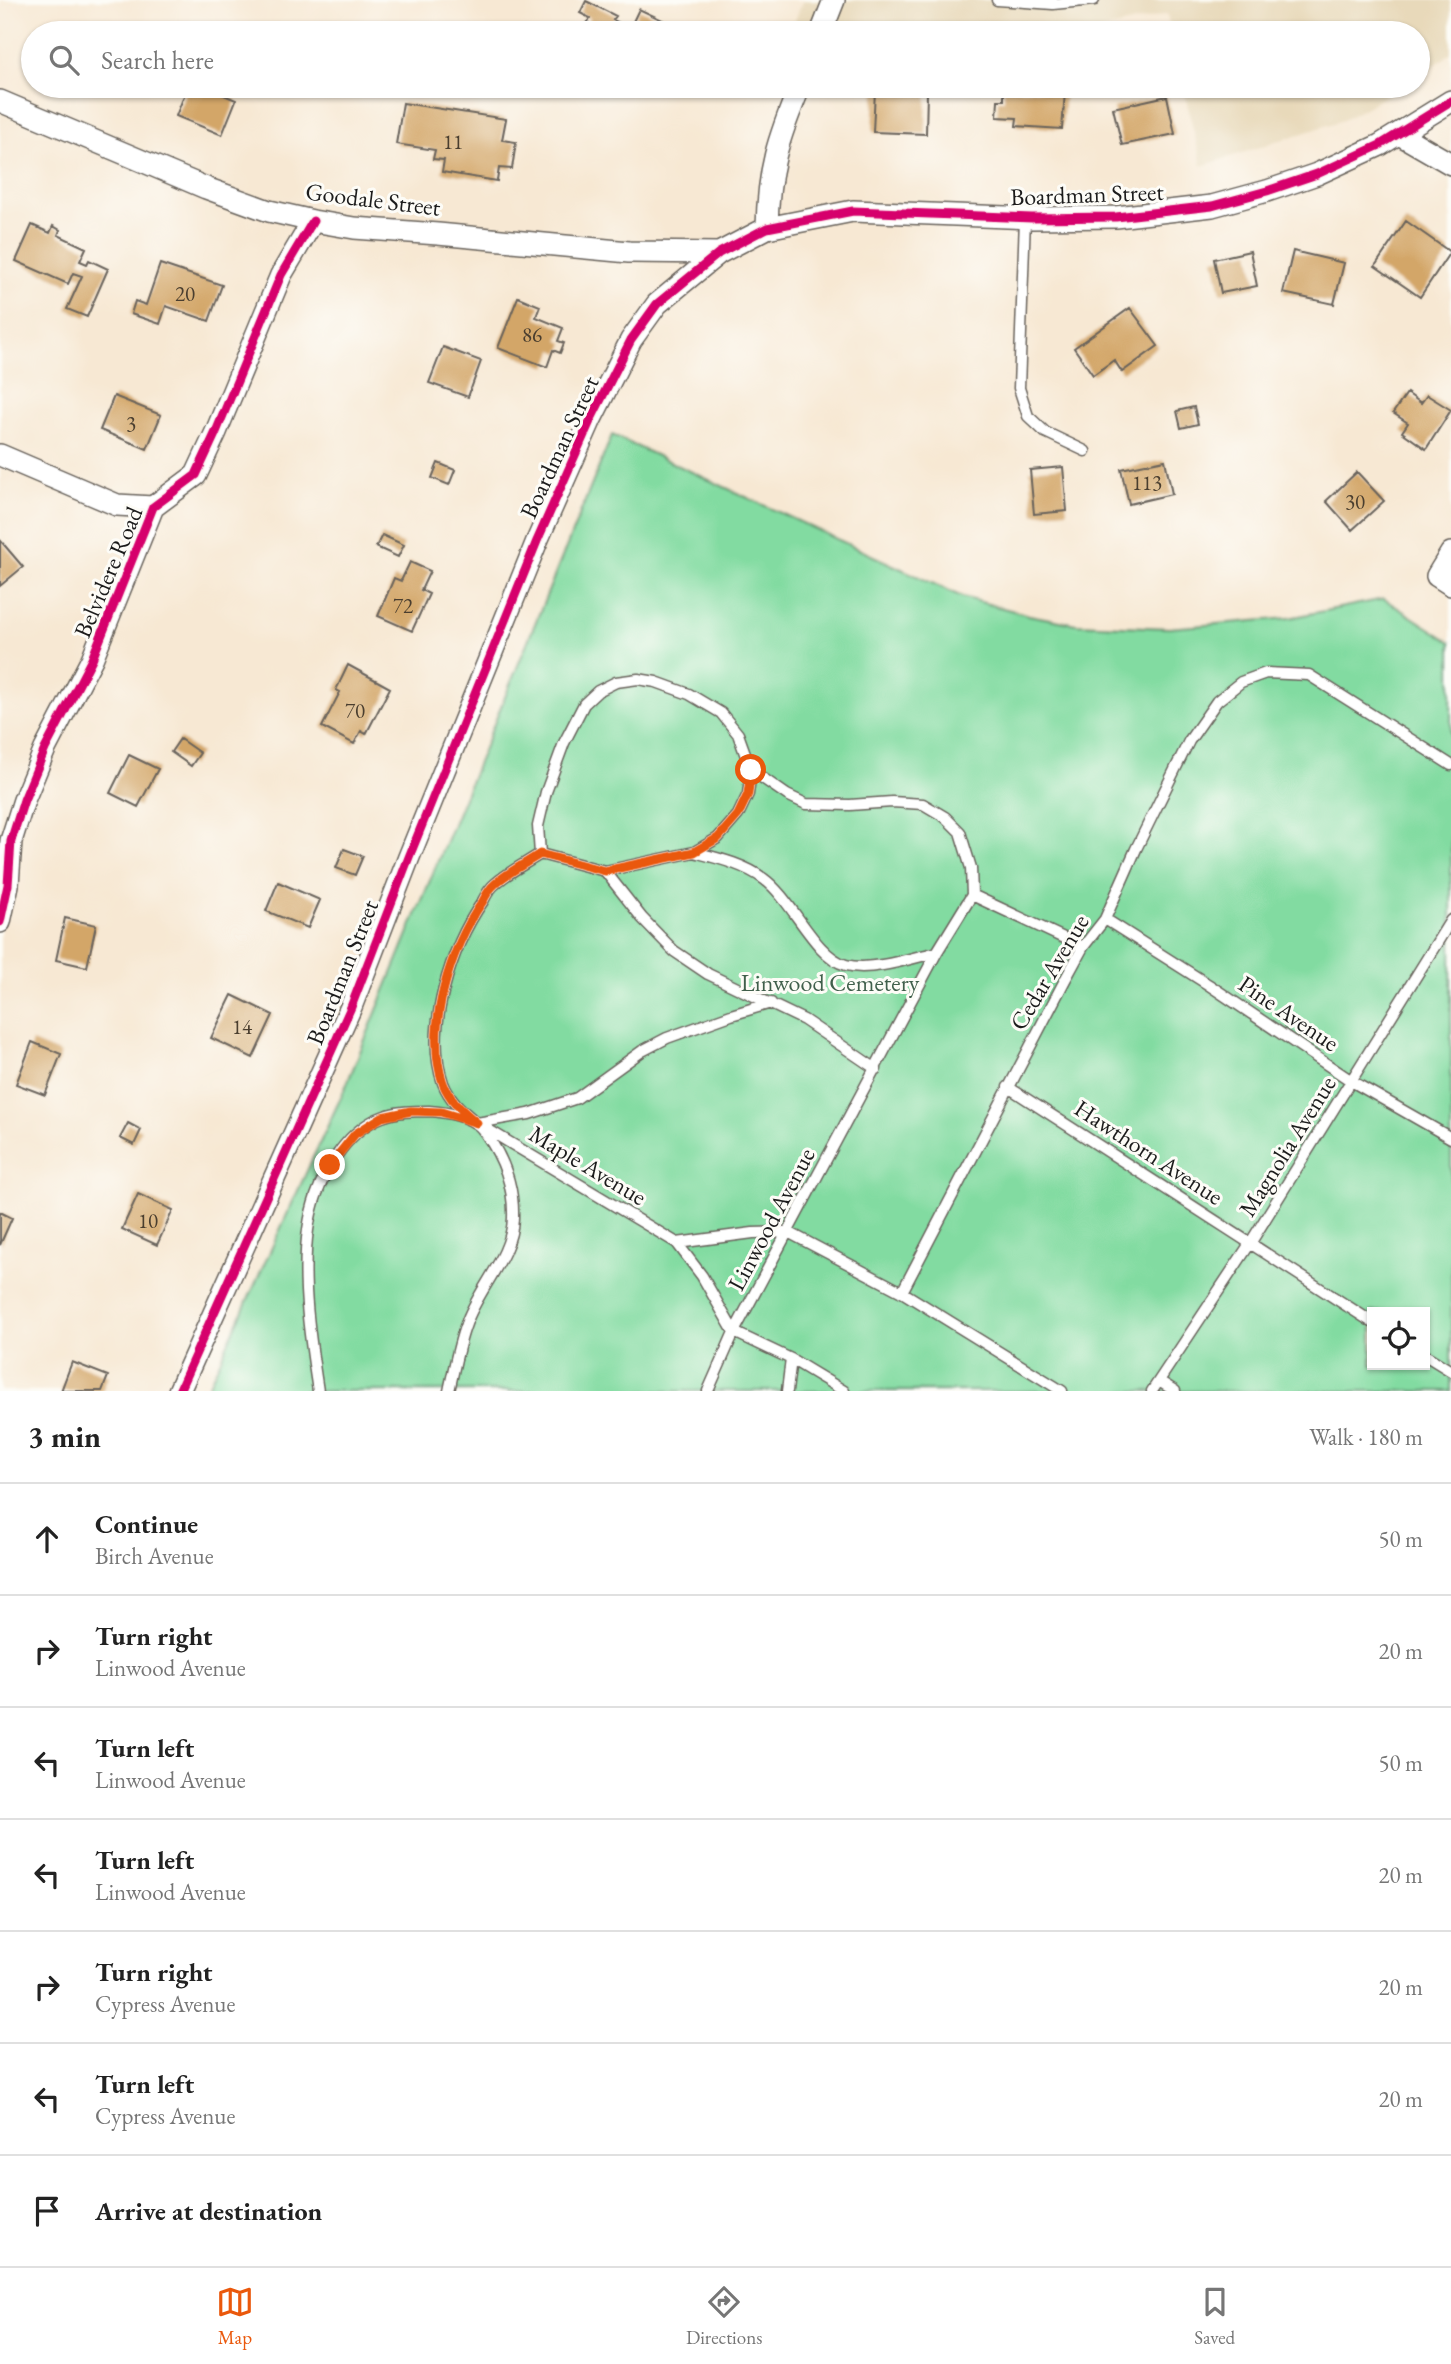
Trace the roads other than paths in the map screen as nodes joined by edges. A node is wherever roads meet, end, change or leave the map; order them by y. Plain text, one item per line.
1 (834, 0) edge
2 (997, 0) edge
3 (1094, 0) edge
4 (826, 21) edge
5 (795, 98) edge
6 (0, 101) edge
7 (1451, 101) edge
8 (1399, 134) junction
9 (1451, 164) edge
10 (1025, 218) junction
11 (313, 220) junction
12 (767, 228) junction
13 (719, 253) junction
14 (1085, 451) dead end
15 (0, 455) edge
16 (153, 507) junction
17 (1451, 552) edge
18 (1444, 580) edge
19 (1451, 765) edge
20 (751, 770) junction
21 (694, 852) junction
22 (540, 854) junction
23 (605, 871) junction
24 (972, 895) junction
25 (1105, 919) junction
26 (1451, 920) edge
27 (0, 922) edge
28 (1083, 947) junction
29 (937, 952) junction
30 (771, 1003) junction
31 (876, 1069) junction
32 (1353, 1082) junction
33 (1007, 1087) junction
34 (477, 1123) junction
35 (1451, 1138) edge
36 (788, 1232) junction
37 (1251, 1242) junction
38 (677, 1243) junction
39 (902, 1292) junction
40 (1367, 1319) edge
41 (734, 1332) junction
42 (1430, 1358) edge
43 (791, 1359) junction
44 (1451, 1371) edge
45 (1159, 1381) junction
46 (179, 1391) edge
47 (318, 1391) edge
48 (450, 1391) edge
49 (708, 1391) edge
50 (787, 1391) edge
51 (844, 1391) edge
52 (1062, 1391) edge
53 (1152, 1391) edge
54 (1175, 1391) edge

1 - 4 street
2 - 3 lane
5 - 12 street
6 - 11 street, Goodale Street
7 - 8 street, Boardman Street
8 - 9 street
8 - 10 street, Boardman Street
10 - 12 street, Boardman Street
10 - 14 lane
11 - 13 street, Goodale Street
11 - 16 street, Belvidere Road
12 - 13 street, Boardman Street
13 - 46 street, Boardman Street
15 - 16 street
16 - 27 street, Belvidere Road
17 - 18 street
19 - 25 lane, Cedar Avenue
20 - 21 lane
20 - 22 lane
20 - 24 lane
21 - 23 lane
21 - 29 lane
22 - 23 lane
22 - 34 lane
23 - 30 lane
24 - 28 lane
24 - 29 lane, Linwood Avenue
25 - 28 lane, Cedar Avenue
25 - 32 lane, Pine Avenue
26 - 32 lane, Magnolia Avenue
28 - 33 lane, Cedar Avenue
29 - 31 lane, Linwood Avenue
30 - 31 lane
30 - 34 lane
31 - 36 lane, Linwood Avenue
32 - 35 lane, Pine Avenue
32 - 37 lane, Magnolia Avenue
33 - 37 lane, Hawthorn Avenue
33 - 39 lane, Cedar Avenue
34 - 38 lane, Maple Avenue
34 - 47 lane
34 - 48 lane
36 - 38 lane
36 - 39 lane
36 - 41 lane, Linwood Avenue
37 - 40 lane, Hawthorn Avenue
37 - 45 lane, Magnolia Avenue
38 - 41 lane, Maple Avenue
39 - 52 lane
41 - 43 lane
41 - 49 lane, Linwood Avenue
42 - 44 lane
43 - 50 lane
43 - 51 lane
45 - 53 lane, Magnolia Avenue
45 - 54 lane

